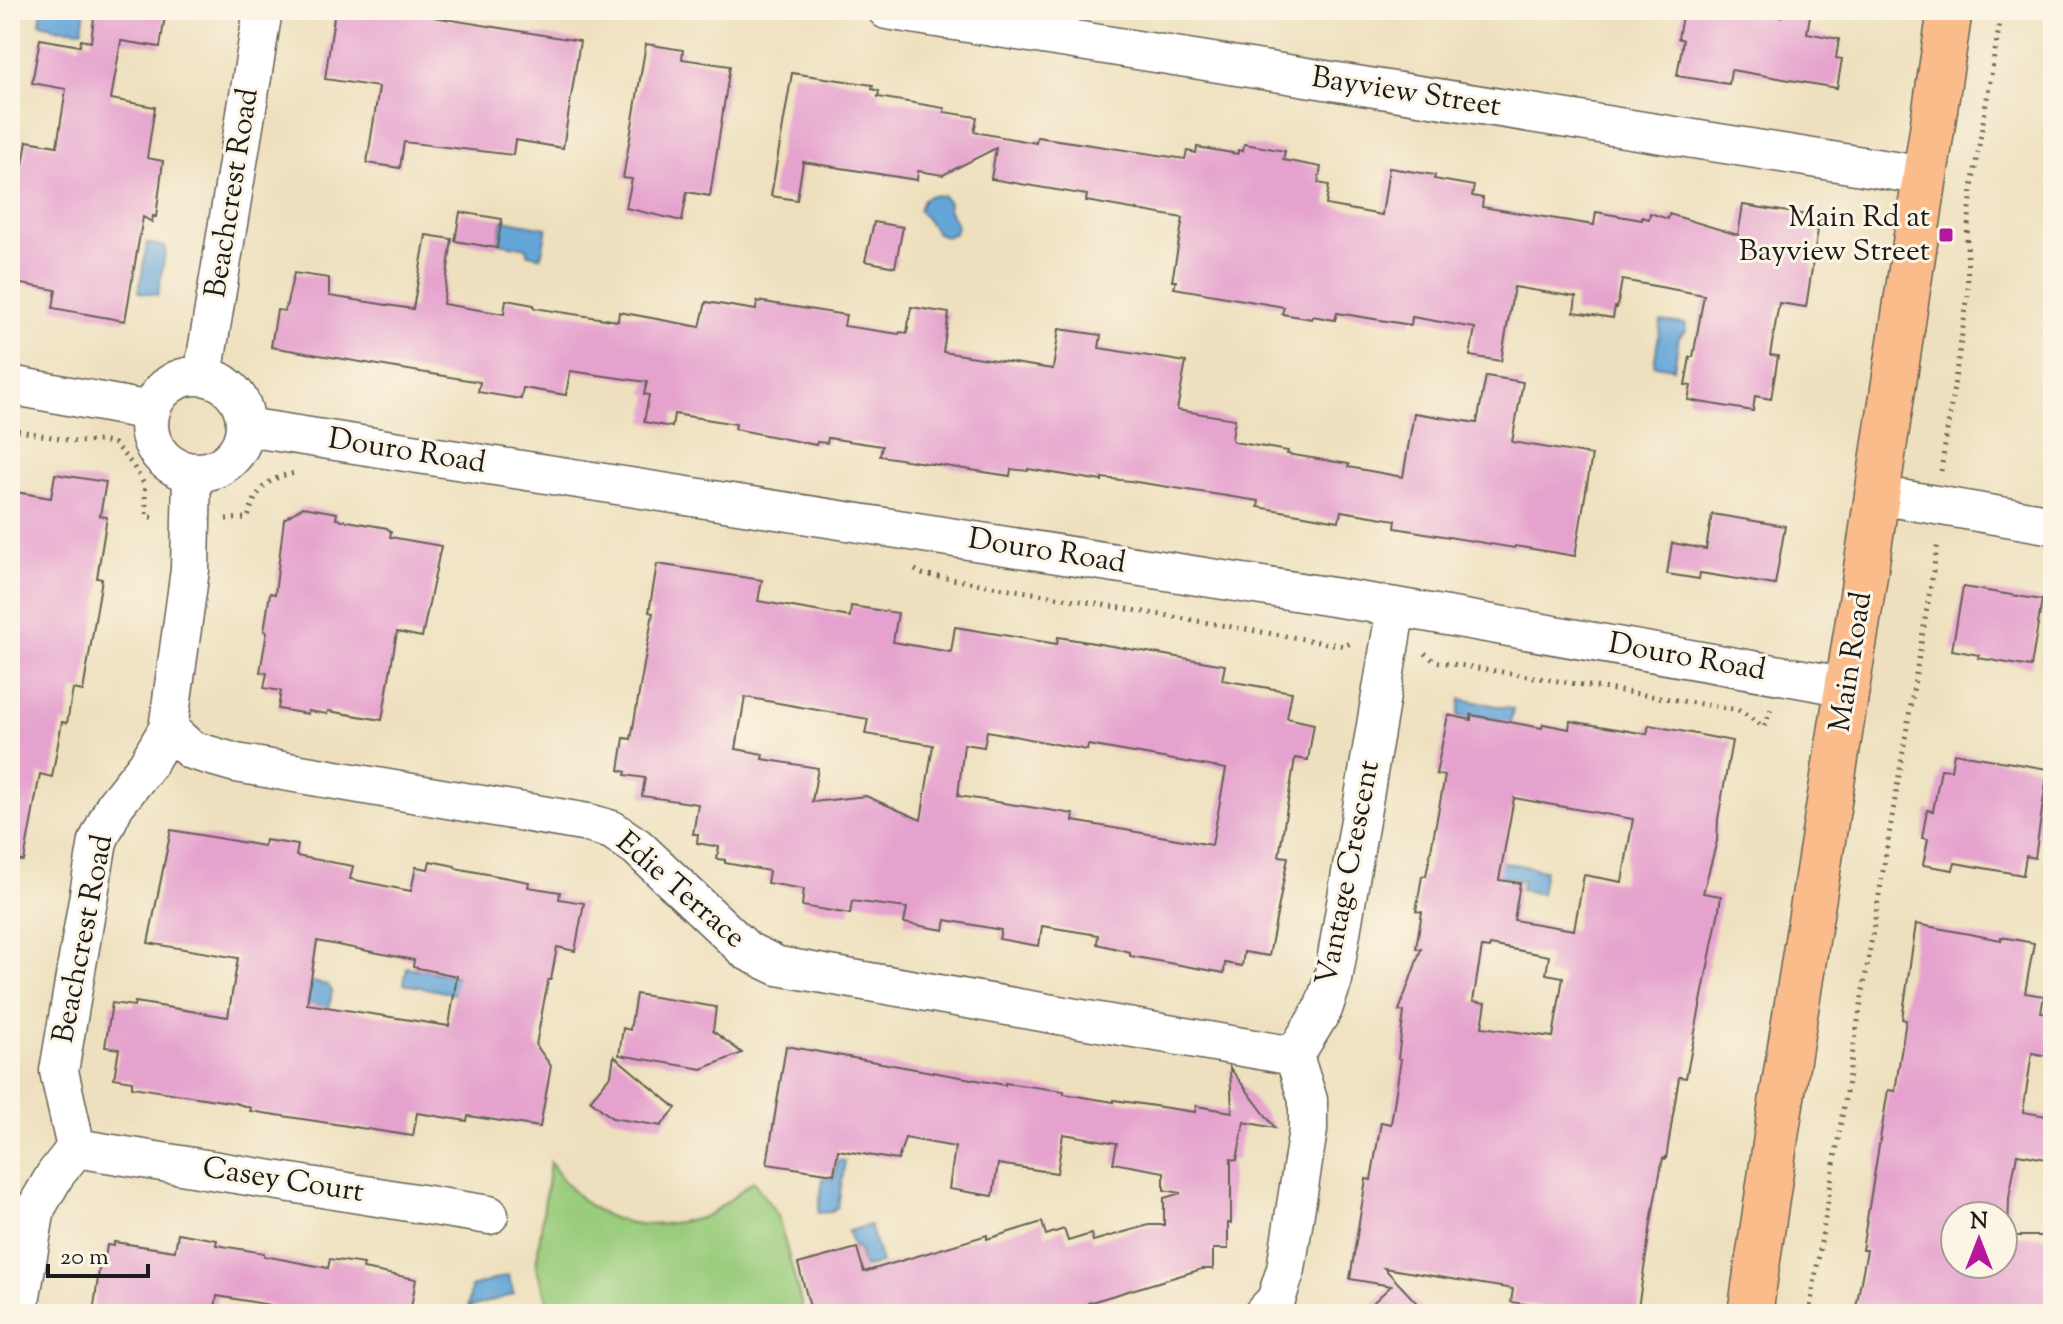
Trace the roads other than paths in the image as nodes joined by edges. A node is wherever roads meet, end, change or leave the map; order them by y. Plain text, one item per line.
1 (263, 10) edge
2 (887, 10) edge
3 (1950, 10) edge
4 (1925, 176) junction
5 (203, 376) junction
6 (10, 385) edge
7 (150, 411) junction
8 (246, 427) junction
9 (192, 472) junction
10 (1877, 495) junction
11 (2053, 525) edge
12 (1396, 607) junction
13 (1848, 687) junction
14 (168, 729) junction
15 (1294, 1056) junction
16 (76, 1148) junction
17 (489, 1215) dead end
18 (18, 1314) edge
19 (1263, 1314) edge
20 (1750, 1314) edge

1 - 5 street, Beachcrest Road
2 - 4 street, Bayview Street
3 - 4 main road, Main Road
4 - 10 main road, Main Road
5 - 7 street
5 - 8 street
6 - 7 street
7 - 9 street
8 - 9 street
8 - 12 street, Douro Road
9 - 14 street, Beachcrest Road
10 - 11 street
10 - 13 main road, Main Road
12 - 13 street, Douro Road
12 - 15 street, Vantage Crescent
13 - 20 main road, Main Road
14 - 15 street, Edie Terrace
14 - 16 street, Beachcrest Road
15 - 19 street
16 - 17 street, Casey Court
16 - 18 street

